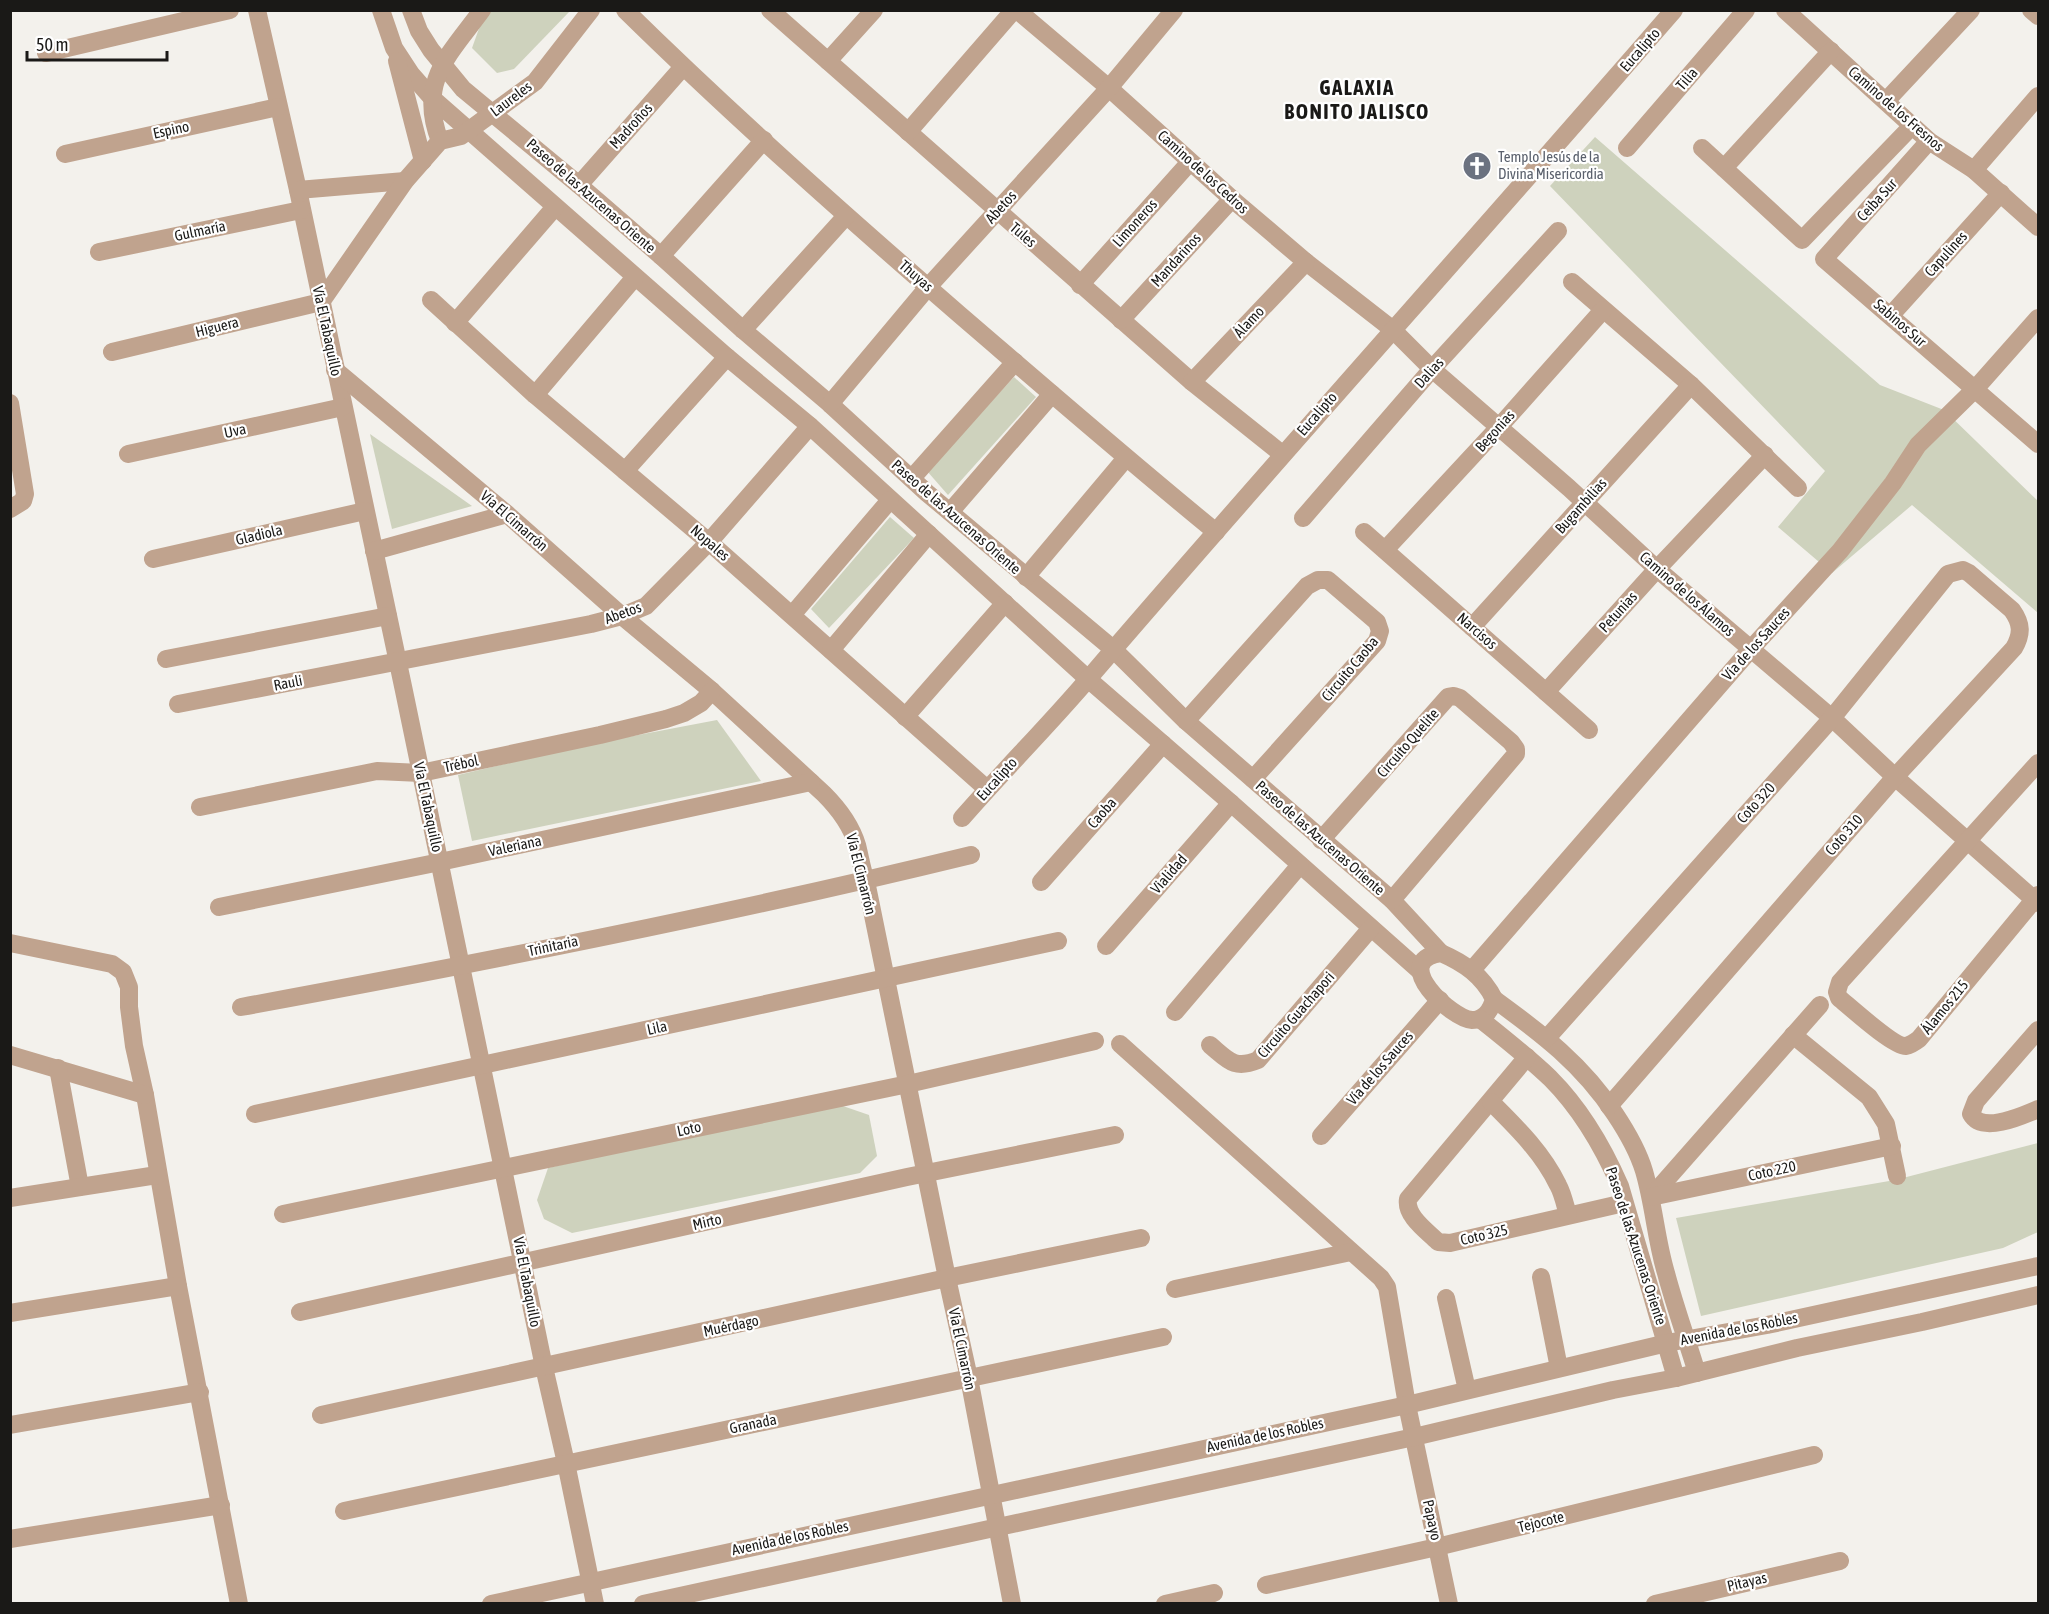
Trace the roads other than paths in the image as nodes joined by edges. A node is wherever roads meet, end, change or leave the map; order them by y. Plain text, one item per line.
1 (230, 10) edge
2 (257, 10) edge
3 (381, 10) edge
4 (411, 10) edge
5 (482, 10) edge
6 (591, 10) edge
7 (625, 10) edge
8 (770, 10) edge
9 (874, 10) edge
10 (1015, 10) edge
11 (1174, 10) edge
12 (1674, 10) edge
13 (1746, 10) edge
14 (1971, 10) edge
15 (2032, 11) edge
16 (1797, 14) edge
17 (2038, 16) edge
18 (394, 48) junction
19 (1831, 51) junction
20 (46, 53) dead end
21 (828, 61) junction
22 (442, 65) junction
23 (683, 67) junction
24 (1108, 88) junction
25 (2038, 96) edge
26 (432, 98) junction
27 (1886, 101) junction
28 (278, 107) junction
29 (492, 114) junction
30 (1912, 126) junction
31 (470, 130) junction
32 (908, 132) junction
33 (764, 140) junction
34 (441, 141) junction
35 (1929, 141) junction
36 (1627, 148) dead end
37 (1702, 148) dead end
38 (64, 154) dead end
39 (423, 161) junction
40 (1190, 162) junction
41 (1724, 168) junction
42 (1974, 170) junction
43 (405, 182) junction
44 (579, 185) junction
45 (298, 190) junction
46 (2001, 193) junction
47 (1232, 199) junction
48 (555, 207) junction
49 (301, 210) junction
50 (997, 212) junction
51 (846, 216) junction
52 (2038, 226) edge
53 (1558, 231) dead end
54 (99, 252) dead end
55 (661, 256) junction
56 (1824, 259) joint
57 (1306, 262) junction
58 (635, 277) junction
59 (1572, 282) dead end
60 (1080, 285) junction
61 (928, 287) junction
62 (431, 300) dead end
63 (321, 302) junction
64 (1603, 310) junction
65 (1891, 315) junction
66 (2038, 318) edge
67 (1121, 320) junction
68 (455, 323) junction
69 (1392, 329) junction
70 (743, 330) junction
71 (112, 352) dead end
72 (727, 357) junction
73 (1015, 362) junction
74 (1432, 369) junction
75 (335, 370) junction
76 (1192, 382) junction
77 (1691, 385) junction
78 (1976, 388) junction
79 (1052, 394) junction
80 (535, 395) junction
81 (10, 403) edge
82 (830, 404) junction
83 (343, 407) junction
84 (810, 426) junction
85 (1499, 427) junction
86 (2038, 444) edge
87 (128, 454) dead end
88 (1282, 454) junction
89 (1765, 455) junction
90 (1126, 458) junction
91 (625, 471) junction
92 (912, 478) junction
93 (1798, 488) dead end
94 (890, 500) junction
95 (1584, 502) junction
96 (10, 509) edge
97 (365, 511) junction
98 (950, 512) junction
99 (507, 514) junction
100 (1303, 518) dead end
101 (1216, 532) junction
102 (1364, 532) dead end
103 (929, 534) junction
104 (709, 542) junction
105 (1385, 550) junction
106 (374, 551) junction
107 (153, 559) dead end
108 (1657, 569) junction
109 (1963, 570) joint
110 (1026, 577) junction
111 (1005, 603) junction
112 (792, 615) junction
113 (387, 616) junction
114 (622, 616) junction
115 (1472, 627) junction
116 (1113, 649) junction
117 (831, 650) junction
118 (1750, 650) junction
119 (166, 659) dead end
120 (397, 661) junction
121 (1088, 679) junction
122 (712, 692) junction
123 (1546, 692) junction
124 (178, 704) dead end
125 (905, 717) junction
126 (1832, 718) junction
127 (1186, 721) junction
128 (1589, 730) dead end
129 (1163, 744) junction
130 (2038, 763) edge
131 (421, 773) junction
132 (1894, 777) junction
133 (1253, 779) junction
134 (811, 782) junction
135 (987, 789) junction
136 (1231, 803) junction
137 (201, 807) dead end
138 (962, 818) dead end
139 (1322, 840) junction
140 (1967, 842) junction
141 (971, 855) dead end
142 (440, 862) junction
143 (1300, 864) junction
144 (865, 881) junction
145 (1041, 882) dead end
146 (1392, 900) junction
147 (2037, 900) edge
148 (219, 907) dead end
149 (1371, 928) junction
150 (1058, 940) dead end
151 (10, 943) edge
152 (1106, 946) dead end
153 (1441, 953) junction
154 (460, 965) junction
155 (1472, 970) junction
156 (1420, 971) junction
157 (885, 979) junction
158 (1494, 999) junction
159 (1440, 1000) junction
160 (1820, 1005) dead end
161 (241, 1007) dead end
162 (1175, 1012) dead end
163 (1480, 1018) junction
164 (2038, 1030) edge
165 (1793, 1035) junction
166 (1547, 1038) junction
167 (1095, 1041) dead end
168 (1120, 1044) dead end
169 (1210, 1045) dead end
170 (10, 1055) edge
171 (1527, 1057) junction
172 (482, 1066) junction
173 (58, 1068) junction
174 (908, 1084) junction
175 (145, 1095) junction
176 (1491, 1101) junction
177 (1610, 1106) junction
178 (2038, 1108) edge
179 (255, 1114) dead end
180 (1115, 1135) dead end
181 (1321, 1136) dead end
182 (1634, 1145) junction
183 (1892, 1146) junction
184 (1607, 1156) junction
185 (504, 1167) junction
186 (926, 1173) junction
187 (157, 1175) junction
188 (1898, 1176) dead end
189 (80, 1187) junction
190 (1651, 1197) junction
191 (10, 1198) edge
192 (1624, 1203) junction
193 (283, 1214) dead end
194 (1568, 1215) junction
195 (1141, 1238) dead end
196 (1351, 1252) junction
197 (524, 1263) junction
198 (2038, 1266) edge
199 (1541, 1277) dead end
200 (947, 1278) junction
201 (178, 1286) junction
202 (1175, 1289) dead end
203 (2038, 1295) edge
204 (1446, 1298) dead end
205 (300, 1312) dead end
206 (10, 1313) edge
207 (1163, 1337) dead end
208 (1687, 1339) junction
209 (1667, 1343) junction
210 (544, 1367) junction
211 (1559, 1368) junction
212 (1697, 1374) junction
213 (969, 1378) junction
214 (1676, 1378) junction
215 (1467, 1390) junction
216 (200, 1392) junction
217 (1407, 1405) junction
218 (321, 1415) dead end
219 (10, 1425) edge
220 (1414, 1437) junction
221 (1814, 1455) dead end
222 (566, 1463) junction
223 (991, 1495) junction
224 (221, 1505) junction
225 (344, 1511) dead end
226 (997, 1526) junction
227 (10, 1539) edge
228 (1437, 1547) junction
229 (1840, 1561) dead end
230 (590, 1582) junction
231 (1266, 1585) dead end
232 (1214, 1593) dead end
233 (239, 1604) edge
234 (491, 1604) edge
235 (595, 1604) edge
236 (643, 1604) edge
237 (1012, 1604) edge
238 (1165, 1604) edge
239 (1449, 1604) edge
240 (1655, 1604) edge

1 - 20 street
2 - 28 street, Vía El Tabaquillo
3 - 18 street
4 - 22 street, Paseo de las Azucenas Oriente
5 - 22 street
6 - 29 street, Laureles
7 - 23 street, Thuyas
8 - 21 street, Tules
9 - 21 street
10 - 24 street, Camino de los Cedros
10 - 32 street
11 - 24 street, Abetos
12 - 69 street, Eucalipto
13 - 36 street, Tilia
14 - 27 street
15 - 17 street
16 - 19 street, Camino de los Fresnos
18 - 26 street, Paseo de las Azucenas Oriente
18 - 39 street
19 - 27 street, Camino de los Fresnos
19 - 41 street
21 - 32 street, Tules
22 - 26 street
22 - 29 street, Paseo de las Azucenas Oriente
23 - 33 street, Thuyas
23 - 44 street, Madroños
24 - 40 street, Camino de los Cedros
24 - 50 street, Abetos
25 - 42 street
26 - 31 street, Paseo de las Azucenas Oriente
26 - 34 street
27 - 30 street, Camino de los Fresnos
28 - 38 street, Espino
28 - 45 street, Vía El Tabaquillo
29 - 31 street, Laureles
29 - 44 street, Paseo de las Azucenas Oriente
30 - 35 street, Camino de los Fresnos
30 - 41 street
31 - 34 street, Laureles
31 - 48 street, Paseo de las Azucenas Oriente
32 - 50 street, Tules
33 - 51 street, Thuyas
33 - 55 street
34 - 39 street, Laureles
35 - 42 street, Camino de los Fresnos
35 - 56 street, Ceiba Sur
37 - 41 street
39 - 43 street, Laureles
40 - 47 street, Camino de los Cedros
40 - 60 street, Limoneros
42 - 46 street, Camino de los Fresnos
43 - 45 street
43 - 63 street, Laureles
44 - 55 street, Paseo de las Azucenas Oriente
45 - 49 street, Vía El Tabaquillo
46 - 52 street, Camino de los Fresnos
46 - 65 street, Capulines
47 - 57 street, Camino de los Cedros
47 - 67 street, Mandarinos
48 - 58 street, Paseo de las Azucenas Oriente
48 - 68 street
49 - 54 street, Gulmaría
49 - 63 street, Vía El Tabaquillo
50 - 60 street, Tules
50 - 61 street, Abetos
51 - 61 street, Thuyas
51 - 70 street
53 - 74 street, Dalias
55 - 70 street, Paseo de las Azucenas Oriente
56 - 65 street, Sabinos Sur
57 - 69 street, Camino de los Cedros
57 - 76 street, Álamo
58 - 72 street, Paseo de las Azucenas Oriente
58 - 80 street
59 - 64 street
60 - 67 street, Tules
61 - 73 street, Thuyas
61 - 82 street, Abetos
62 - 68 street, Nopales
63 - 71 street, Higuera
63 - 75 street, Vía El Tabaquillo
64 - 77 street
64 - 85 street, Begonias
65 - 78 street, Sabinos Sur
66 - 78 street, Vía de los Sauces
67 - 76 street, Tules
68 - 80 street, Nopales
69 - 74 street, Camino de los Álamos
69 - 88 street, Eucalipto
70 - 82 street, Paseo de las Azucenas Oriente
72 - 84 street, Paseo de las Azucenas Oriente
72 - 91 street
73 - 79 street, Thuyas
73 - 92 street
74 - 85 street, Camino de los Álamos
74 - 100 street, Dalias
75 - 83 street, Vía El Tabaquillo
75 - 99 street, Vía El Cimarrón
76 - 88 street, Tules
77 - 89 street
77 - 95 street, Bugambilias
78 - 86 street
78 - 118 street, Vía de los Sauces
79 - 90 street, Thuyas
79 - 98 street
80 - 91 street, Nopales
81 - 96 street
82 - 92 street, Paseo de las Azucenas Oriente
83 - 87 street, Uva
83 - 97 street, Vía El Tabaquillo
84 - 94 street, Paseo de las Azucenas Oriente
84 - 104 street, Abetos
85 - 95 street, Camino de los Álamos
85 - 105 street, Begonias
88 - 101 street, Eucalipto
89 - 93 street
89 - 108 street, Petunias
90 - 101 street, Thuyas
90 - 110 street
91 - 104 street, Nopales
92 - 98 street, Paseo de las Azucenas Oriente
94 - 103 street, Paseo de las Azucenas Oriente
94 - 112 street
95 - 108 street, Camino de los Álamos
95 - 115 street, Bugambilias
97 - 106 street, Vía El Tabaquillo
97 - 107 street, Gladiola
98 - 110 street, Paseo de las Azucenas Oriente
99 - 106 street
99 - 114 street, Vía El Cimarrón
101 - 116 street, Eucalipto
102 - 105 street, Narcisos
103 - 111 street, Paseo de las Azucenas Oriente
103 - 117 street
104 - 112 street, Nopales
104 - 114 street, Abetos
105 - 115 street, Narcisos
106 - 113 street, Vía El Tabaquillo
108 - 118 street, Camino de los Álamos
108 - 123 street, Petunias
109 - 126 street, Coto 320
109 - 132 street, Coto 310
110 - 116 street, Paseo de las Azucenas Oriente
111 - 121 street, Paseo de las Azucenas Oriente
111 - 125 street
112 - 117 street, Nopales
113 - 119 street
113 - 120 street, Vía El Tabaquillo
114 - 120 street, Abetos
114 - 122 street, Vía El Cimarrón
115 - 123 street, Narcisos
116 - 121 street, Eucalipto
116 - 127 street, Paseo de las Azucenas Oriente
117 - 125 street, Nopales
118 - 126 street, Camino de los Álamos
118 - 155 street, Vía de los Sauces
120 - 124 street, Rauli
120 - 131 street, Vía El Tabaquillo
121 - 129 street, Paseo de las Azucenas Oriente
121 - 135 street, Eucalipto
122 - 131 street, Trébol
122 - 134 street, Vía El Cimarrón
123 - 128 street, Narcisos
125 - 135 street, Nopales
126 - 132 street, Camino de los Álamos
126 - 166 street, Coto 320
127 - 133 street, Paseo de las Azucenas Oriente
127 - 133 street, Circuito Caoba
129 - 136 street, Paseo de las Azucenas Oriente
129 - 145 street, Caoba
130 - 140 street
131 - 137 street, Trébol
131 - 142 street, Vía El Tabaquillo
132 - 140 street, Camino de los Álamos
132 - 177 street, Coto 310
133 - 139 street, Paseo de las Azucenas Oriente
134 - 142 street, Valeriana
134 - 144 street, Vía El Cimarrón
135 - 138 street, Eucalipto
136 - 143 street, Paseo de las Azucenas Oriente
136 - 152 street, Vialidad
139 - 146 street, Paseo de las Azucenas Oriente
139 - 146 street, Circuito Quelite
140 - 147 street, Camino de los Álamos
140 - 147 street, Álamos 215
141 - 144 street, Trinitaria
142 - 148 street, Valeriana
142 - 154 street, Vía El Tabaquillo
143 - 149 street, Paseo de las Azucenas Oriente
143 - 162 street
144 - 154 street, Trinitaria
144 - 157 street, Vía El Cimarrón
146 - 153 street, Paseo de las Azucenas Oriente
149 - 156 street, Paseo de las Azucenas Oriente
149 - 169 street, Circuito Guachapori
150 - 157 street, Lila
151 - 175 street
153 - 155 street, Paseo de las Azucenas Oriente
153 - 156 street
154 - 161 street, Trinitaria
154 - 172 street, Vía El Tabaquillo
155 - 158 street, Paseo de las Azucenas Oriente
156 - 159 street, Paseo de las Azucenas Oriente
157 - 172 street, Lila
157 - 174 street, Vía El Cimarrón
158 - 163 street
158 - 166 street, Paseo de las Azucenas Oriente
159 - 163 street, Paseo de las Azucenas Oriente
159 - 181 street, Vía de los Sauces
160 - 165 street
163 - 171 street, Paseo de las Azucenas Oriente
164 - 178 street
165 - 183 street
165 - 190 street
166 - 177 street, Paseo de las Azucenas Oriente
167 - 174 street, Loto
168 - 196 street, Papayo
170 - 173 street
171 - 176 street, Coto 325
171 - 184 street, Paseo de las Azucenas Oriente
172 - 179 street, Lila
172 - 185 street, Vía El Tabaquillo
173 - 175 street
173 - 189 street
174 - 185 street, Loto
174 - 186 street, Vía El Cimarrón
175 - 187 street
176 - 194 street
176 - 194 street, Coto 325
177 - 182 street, Paseo de las Azucenas Oriente
180 - 186 street, Mirto
182 - 184 street
182 - 190 street, Paseo de las Azucenas Oriente
183 - 188 street
183 - 190 street, Coto 220
184 - 192 street, Paseo de las Azucenas Oriente
185 - 193 street, Loto
185 - 197 street, Vía El Tabaquillo
186 - 197 street, Mirto
186 - 200 street, Vía El Cimarrón
187 - 189 street
187 - 201 street
189 - 191 street
190 - 208 street, Paseo de las Azucenas Oriente
192 - 194 street, Coto 325
192 - 209 street, Paseo de las Azucenas Oriente
195 - 200 street, Muérdago
196 - 202 street
196 - 217 street, Papayo
197 - 205 street, Mirto
197 - 210 street, Vía El Tabaquillo
198 - 208 street, Avenida de los Robles
199 - 211 street
200 - 210 street, Muérdago
200 - 213 street, Vía El Cimarrón
201 - 206 street
201 - 216 street
203 - 212 street, Avenida de los Robles
204 - 215 street
207 - 213 street, Granada
208 - 209 street, Avenida de los Robles
208 - 212 street, Paseo de las Azucenas Oriente
209 - 211 street, Avenida de los Robles
209 - 214 street, Paseo de las Azucenas Oriente
210 - 218 street, Muérdago
210 - 222 street, Vía El Tabaquillo
211 - 215 street, Avenida de los Robles
212 - 214 street, Avenida de los Robles
213 - 222 street, Granada
213 - 223 street, Vía El Cimarrón
214 - 220 street, Avenida de los Robles
215 - 217 street, Avenida de los Robles
216 - 219 street
216 - 224 street
217 - 220 street, Papayo
217 - 223 street, Avenida de los Robles
220 - 226 street, Avenida de los Robles
220 - 228 street, Papayo
221 - 228 street, Tejocote
222 - 225 street, Granada
222 - 230 street, Vía El Tabaquillo
223 - 226 street, Vía El Cimarrón
223 - 230 street, Avenida de los Robles
224 - 227 street
224 - 233 street
226 - 236 street, Avenida de los Robles
226 - 237 street, Vía El Cimarrón
228 - 231 street, Tejocote
228 - 239 street, Papayo
229 - 240 street, Pitayas
230 - 234 street, Avenida de los Robles
230 - 235 street, Vía El Tabaquillo
232 - 238 street

